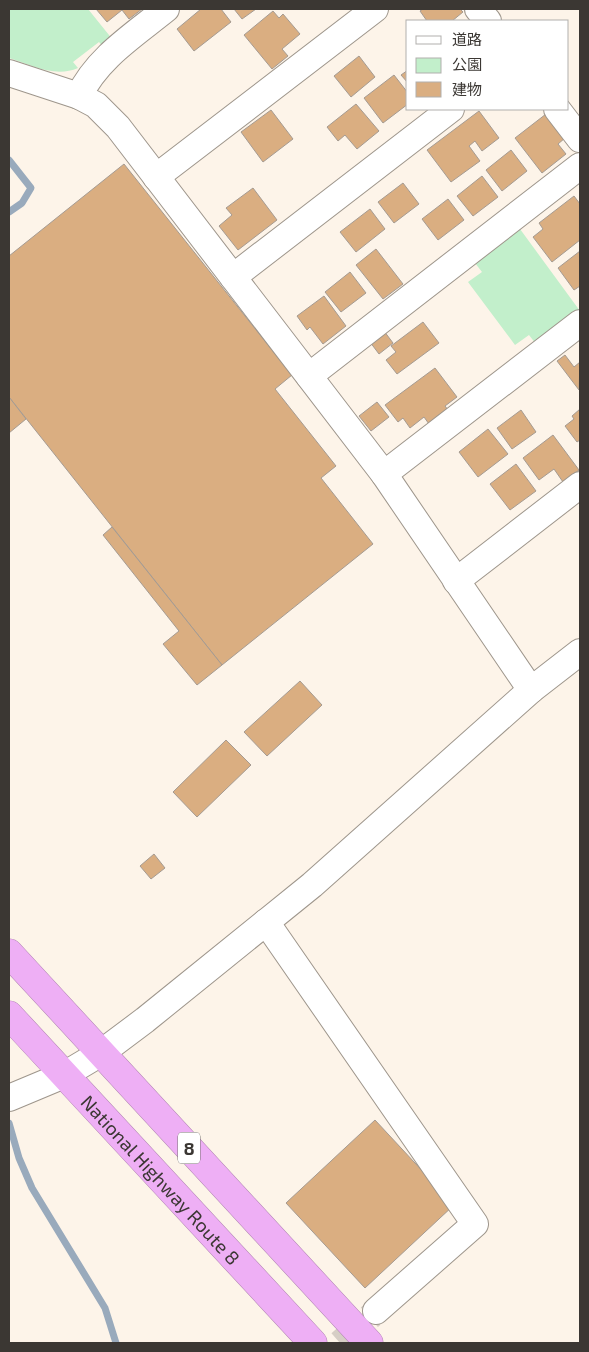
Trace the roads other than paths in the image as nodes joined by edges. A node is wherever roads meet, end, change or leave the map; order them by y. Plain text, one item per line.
1 (166, 9) edge
2 (375, 9) edge
3 (478, 9) edge
4 (487, 20) edge
5 (9, 73) edge
6 (79, 96) junction
7 (450, 110) edge
8 (558, 110) edge
9 (580, 139) edge
10 (580, 166) edge
11 (156, 177) junction
12 (233, 277) junction
13 (580, 323) edge
14 (309, 376) junction
15 (384, 474) junction
16 (580, 484) edge
17 (456, 581) junction
18 (580, 652) edge
19 (531, 690) junction
20 (266, 922) junction
21 (9, 953) edge
22 (9, 1015) edge
23 (101, 1053) junction
24 (64, 1074) junction
25 (9, 1098) edge
26 (376, 1312) tunnel mouth
27 (313, 1343) edge
28 (369, 1343) edge

1 - 6 street
2 - 11 street
3 - 4 street
5 - 6 street
6 - 11 street
7 - 12 street
8 - 9 street
10 - 14 street
11 - 12 street
12 - 14 street
13 - 15 street
14 - 15 street
15 - 17 street
16 - 17 street
17 - 19 street
18 - 19 street
19 - 20 street
20 - 23 street
20 - 26 street
21 - 23 highway, 8
22 - 24 highway, National Highway Route 8 / 8
23 - 24 street
23 - 28 highway, 8
24 - 25 street
24 - 27 highway, National Highway Route 8 / 8

